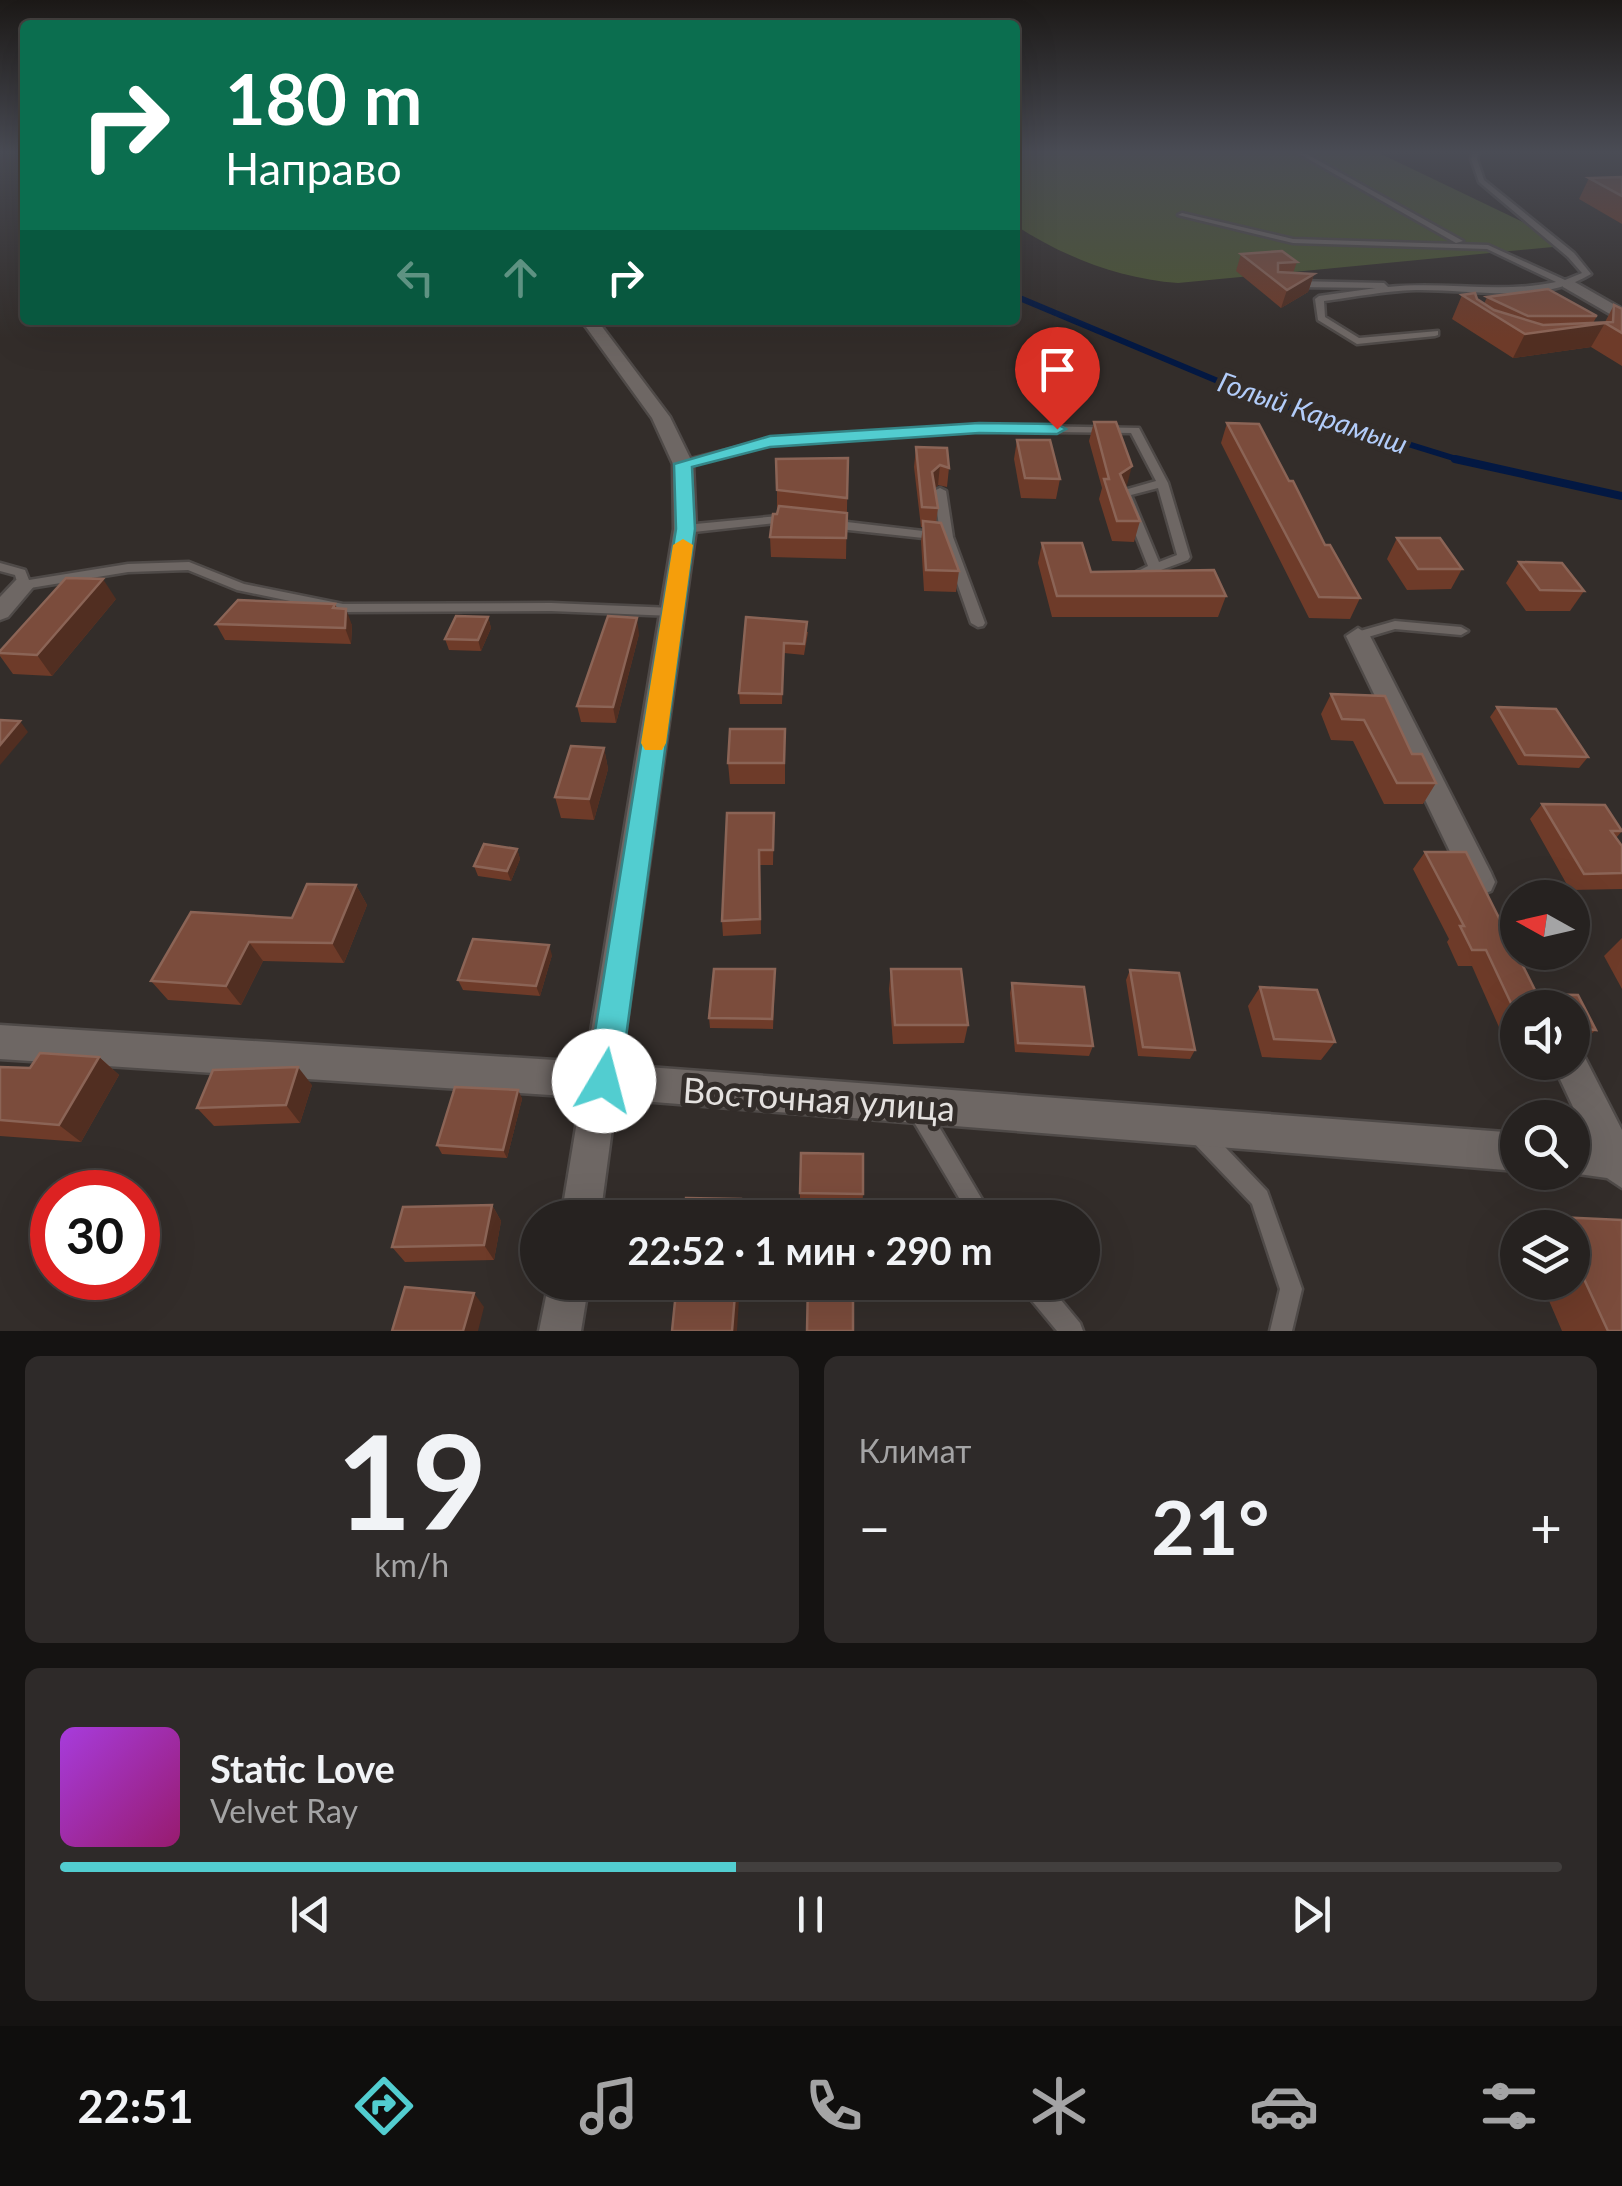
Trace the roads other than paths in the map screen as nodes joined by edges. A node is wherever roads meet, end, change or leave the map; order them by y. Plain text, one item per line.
1 (1410, 214) edge
2 (1522, 214) edge
3 (1182, 215) dead end
4 (1464, 244) junction
5 (1568, 284) junction
6 (1278, 285) edge
7 (1404, 288) junction
8 (1472, 289) junction
9 (1517, 289) junction
10 (1535, 297) edge
11 (1472, 304) edge
12 (1622, 316) edge
13 (593, 325) edge
14 (1435, 333) dead end
15 (683, 464) junction
16 (1162, 483) junction
17 (940, 491) edge
18 (798, 520) edge
19 (817, 522) edge
20 (686, 529) junction
21 (947, 537) junction
22 (0, 566) edge
23 (1155, 568) junction
24 (1138, 574) edge
25 (24, 585) junction
26 (0, 612) edge
27 (673, 612) junction
28 (978, 623) dead end
29 (1461, 630) dead end
30 (1358, 636) joint
31 (1489, 901) edge
32 (0, 1042) edge
33 (1578, 1080) edge
34 (604, 1081) junction
35 (915, 1105) junction
36 (1192, 1127) junction
37 (1500, 1151) edge
38 (1590, 1160) edge
39 (1620, 1164) edge
40 (583, 1200) edge
41 (972, 1200) edge
42 (565, 1300) edge
43 (1045, 1300) edge
44 (560, 1331) edge
45 (1072, 1331) edge
46 (1281, 1331) edge

1 - 4 lane
2 - 5 lane
3 - 4 lane
4 - 5 lane
5 - 9 lane
5 - 12 street
6 - 7 lane
7 - 8 lane
7 - 14 lane
8 - 9 lane
8 - 11 lane
9 - 10 lane
13 - 15 street
15 - 16 lane
15 - 20 street
16 - 23 lane
16 - 23 lane
17 - 21 lane
18 - 20 lane
19 - 21 lane
20 - 27 street
21 - 28 lane
22 - 25 lane
23 - 24 lane
25 - 26 street
25 - 27 lane
27 - 34 street
29 - 30 lane
30 - 31 street
32 - 34 street, Восточная улица
33 - 39 street
34 - 35 street, Восточная улица
34 - 40 street
35 - 36 street, Восточная улица
35 - 41 lane
36 - 37 street, Восточная улица
36 - 46 lane
38 - 39 street
42 - 44 street
43 - 45 lane

